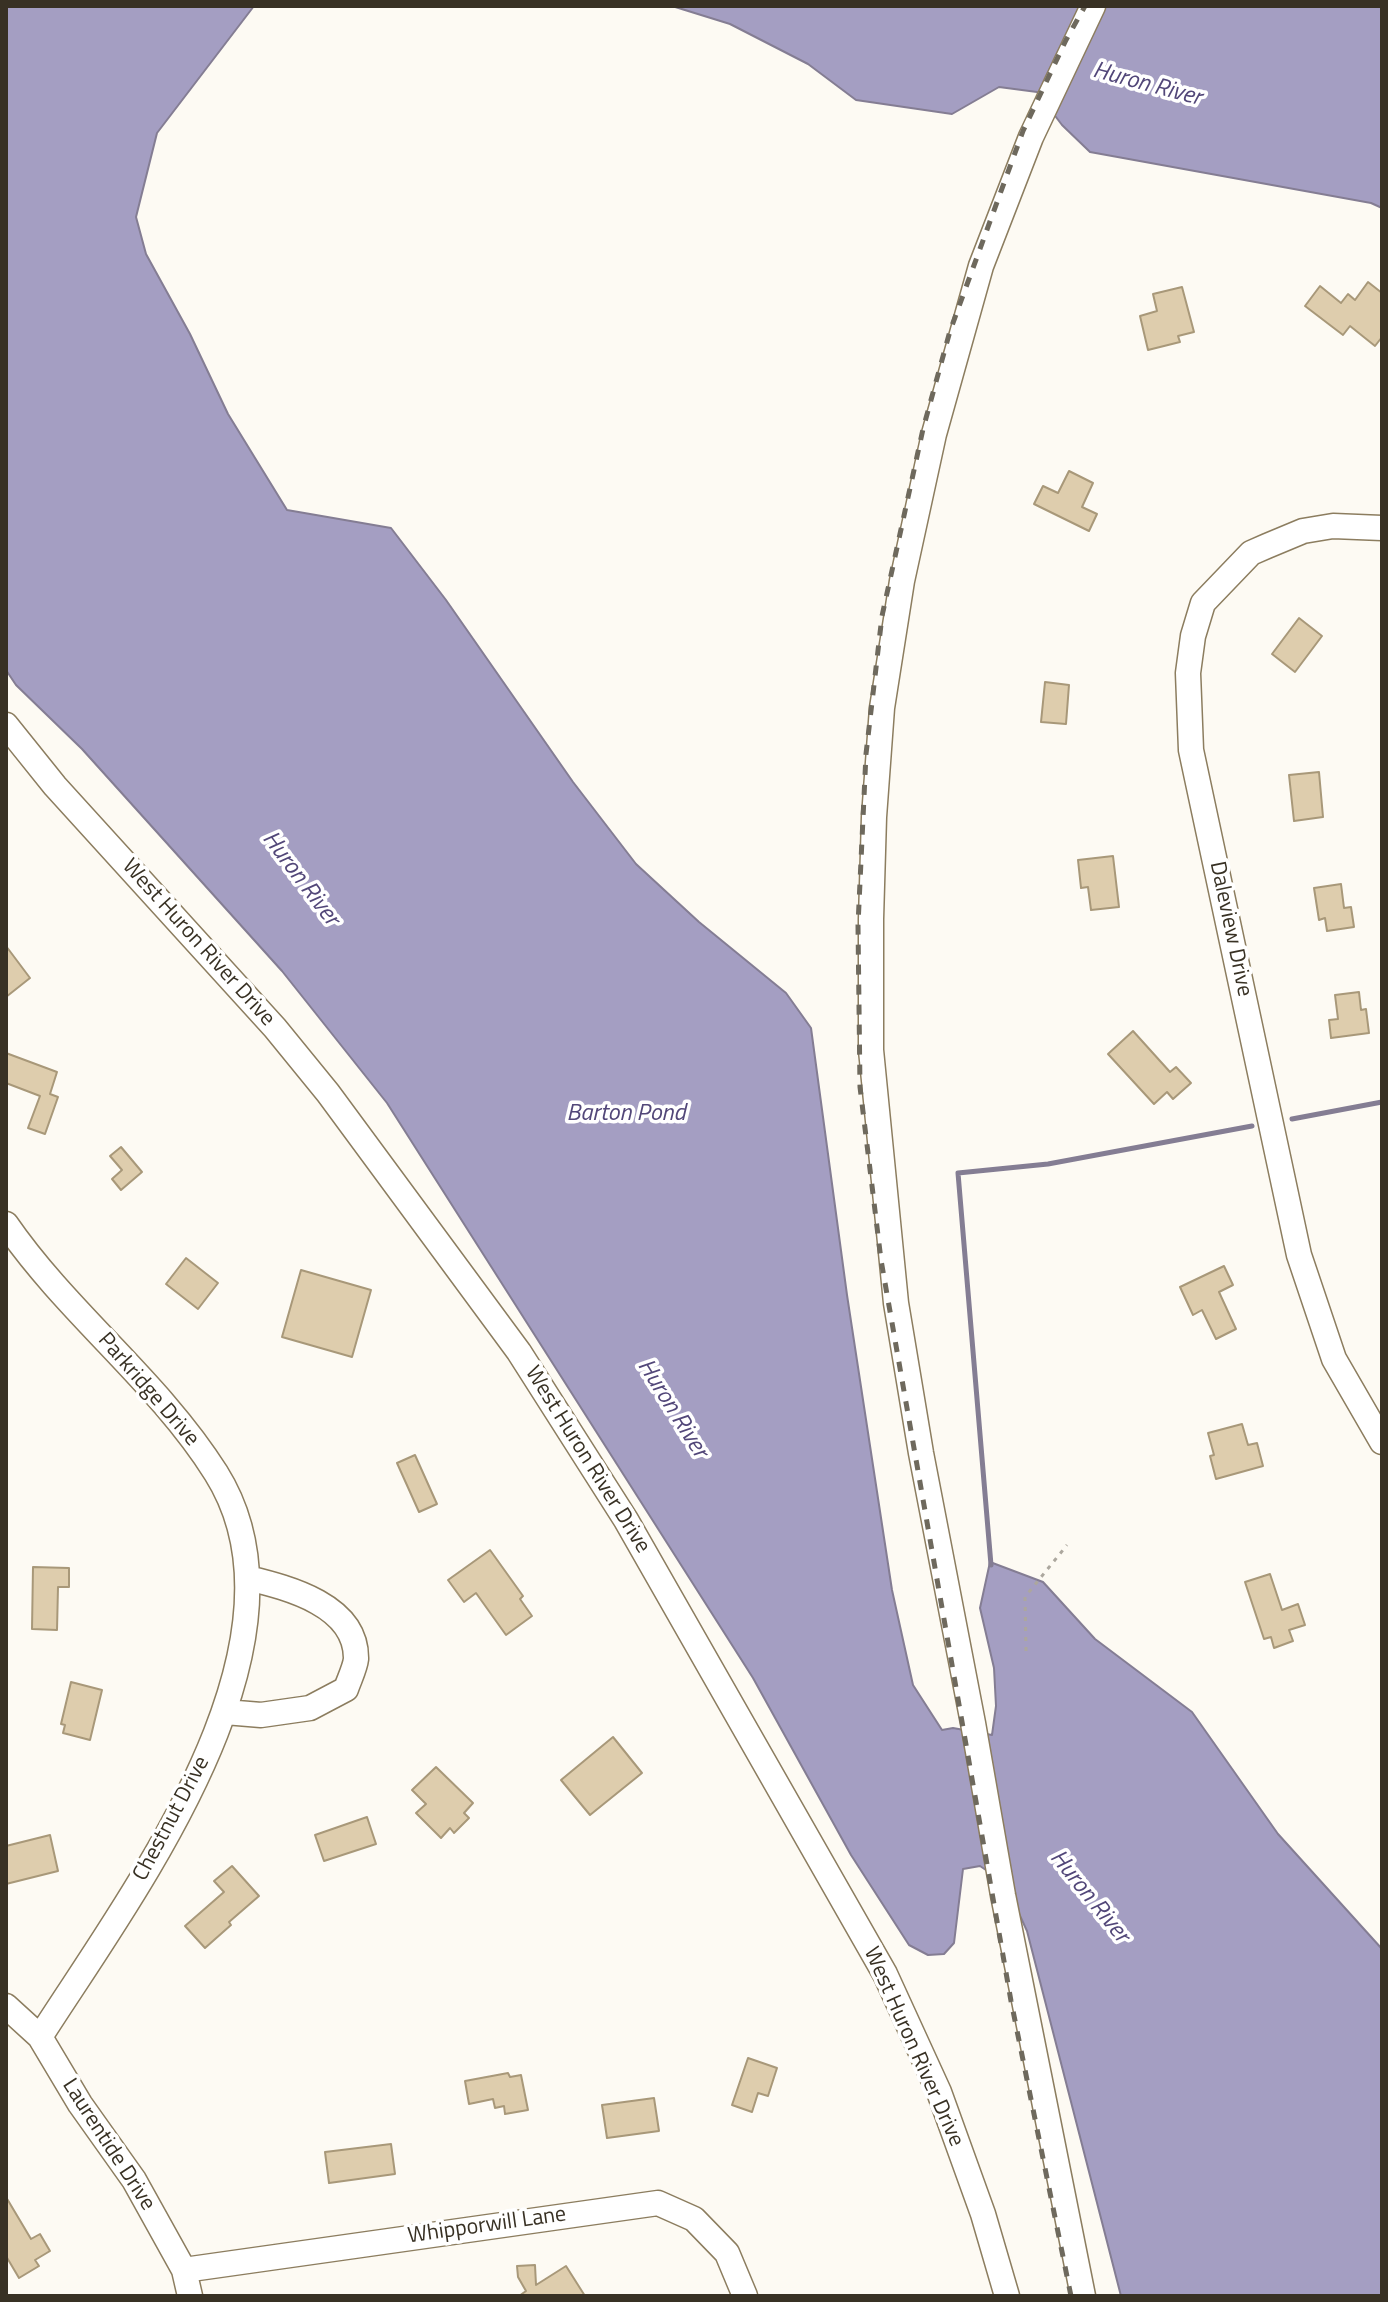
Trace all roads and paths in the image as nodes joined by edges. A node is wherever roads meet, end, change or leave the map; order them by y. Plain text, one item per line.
1 (1093, 6) edge
2 (1382, 528) edge
3 (6, 725) edge
4 (6, 1224) edge
5 (1382, 1442) edge
6 (1067, 1545) dead end
7 (248, 1578) junction
8 (1026, 1651) dead end
9 (225, 1712) junction
10 (6, 2006) edge
11 (40, 2037) junction
12 (184, 2270) junction
13 (190, 2296) edge
14 (745, 2296) edge
15 (1007, 2296) edge
16 (1083, 2296) edge

1 - 16 street
2 - 5 street, Daleview Drive
3 - 15 street, West Huron River Drive
4 - 7 street, Parkridge Drive
6 - 8 path
7 - 9 street, Chestnut Drive
7 - 9 street
9 - 11 street, Chestnut Drive
10 - 11 street, Laurentide Drive
11 - 12 street, Laurentide Drive
12 - 13 street, Laurentide Drive
12 - 14 street, Whipporwill Lane

